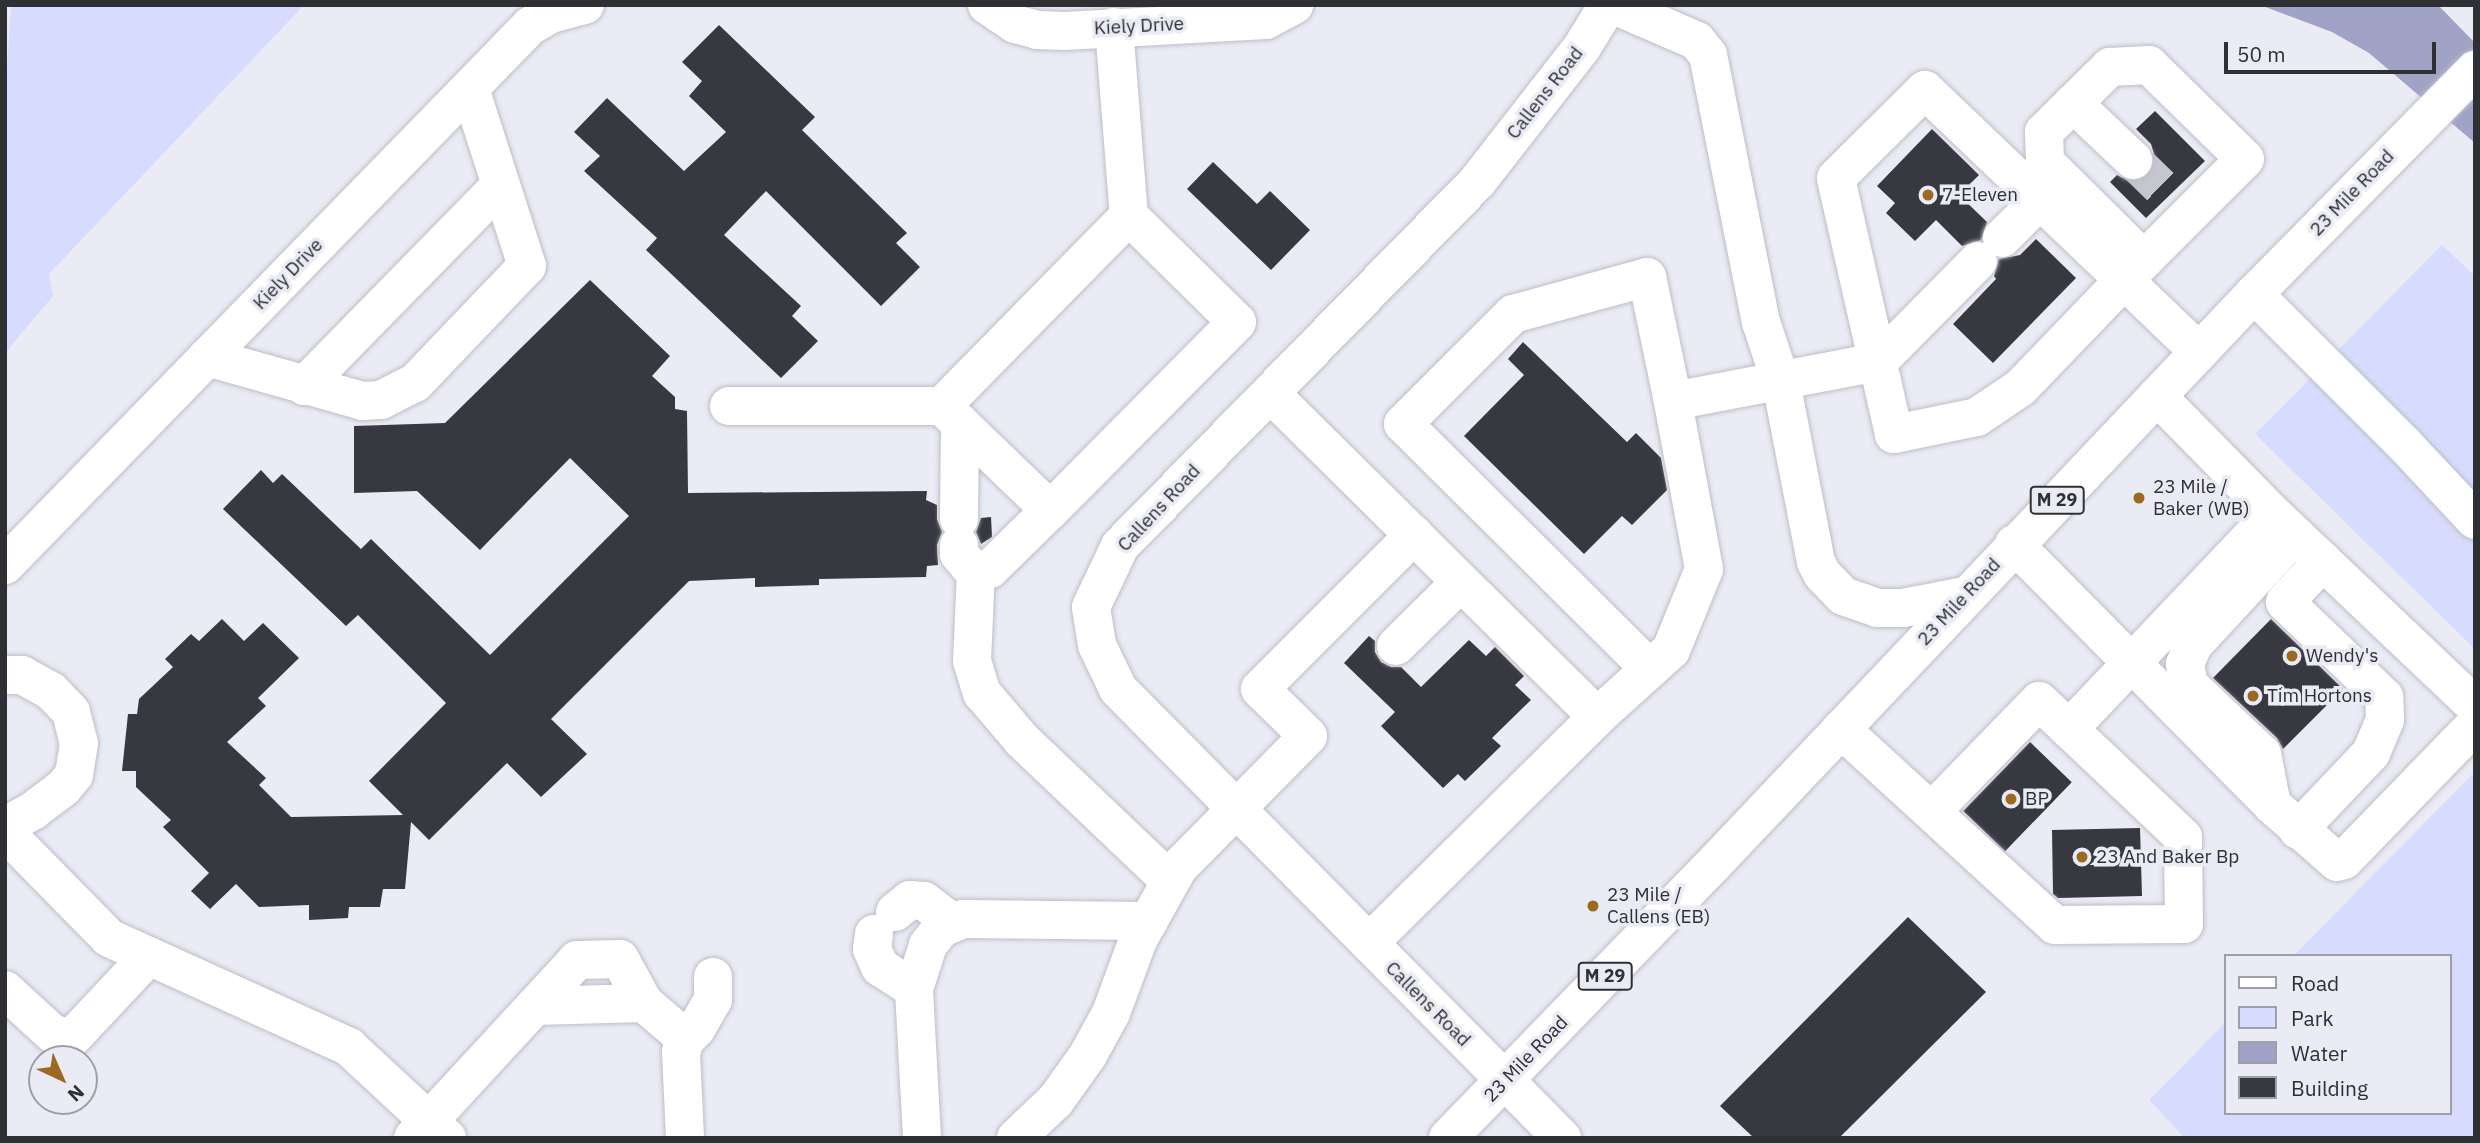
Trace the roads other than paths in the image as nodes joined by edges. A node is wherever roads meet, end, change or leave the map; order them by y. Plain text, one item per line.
1 (585, 5) edge
2 (987, 5) edge
3 (1294, 5) edge
4 (1608, 5) edge
5 (1614, 5) edge
6 (1114, 27) junction
7 (2475, 70) edge
8 (470, 88) junction
9 (2073, 103) junction
10 (2133, 160) tunnel mouth
11 (501, 185) junction
12 (2040, 200) junction
13 (1129, 216) junction
14 (2134, 270) junction
15 (2254, 294) junction
16 (2199, 352) junction
17 (207, 357) junction
18 (1878, 362) junction
19 (1781, 383) junction
20 (304, 386) junction
21 (1270, 393) junction
22 (2157, 396) junction
23 (1673, 401) junction
24 (729, 406) dead end
25 (951, 415) junction
26 (1050, 510) junction
27 (2475, 520) edge
28 (2284, 525) junction
29 (1414, 535) junction
30 (2014, 544) junction
31 (965, 545) junction
32 (2323, 561) junction
33 (5, 565) edge
34 (1461, 582) junction
35 (1964, 597) junction
36 (1396, 646) dead end
37 (2131, 660) junction
38 (1650, 669) junction
39 (5, 675) edge
40 (2475, 706) edge
41 (1597, 717) junction
42 (2475, 725) edge
43 (1841, 729) junction
44 (2069, 729) junction
45 (1237, 810) junction
46 (1932, 811) junction
47 (2285, 817) junction
48 (5, 826) edge
49 (5, 832) edge
50 (1170, 881) junction
51 (1149, 921) junction
52 (953, 923) junction
53 (1369, 943) junction
54 (149, 957) junction
55 (713, 977) dead end
56 (914, 989) junction
57 (5, 990) edge
58 (686, 1038) junction
59 (1504, 1081) junction
60 (430, 1132) edge
61 (685, 1138) edge
62 (922, 1138) edge
63 (1016, 1138) edge
64 (1448, 1138) edge
65 (1562, 1138) edge

1 - 8 street, Kiely Drive
2 - 6 street, Kiely Drive
3 - 6 street, Kiely Drive
4 - 21 street, Callens Road
5 - 19 street
6 - 13 street
7 - 15 street, 23 Mile Road / M 29
8 - 11 street
8 - 17 street, Kiely Drive
9 - 10 street
9 - 14 street
9 - 14 street
11 - 20 street
11 - 20 street
12 - 14 street
12 - 18 street
12 - 18 street
13 - 25 street
13 - 26 street
14 - 16 street
14 - 18 street
15 - 16 street, 23 Mile Road / M 29
15 - 27 street
16 - 22 street, 23 Mile Road / M 29
17 - 20 street
17 - 33 street, Kiely Drive
18 - 19 street
19 - 23 street
19 - 35 street
21 - 29 street
21 - 45 street, Callens Road
22 - 28 street
22 - 30 street, 23 Mile Road / M 29
23 - 38 street
23 - 38 street
24 - 25 street
25 - 26 street
25 - 31 street
26 - 31 street
28 - 32 street
28 - 37 street
28 - 47 street
29 - 34 street
29 - 45 street
30 - 35 street, 23 Mile Road / M 29
30 - 37 street
31 - 50 street
32 - 40 street
32 - 47 street
34 - 36 street
34 - 41 street
35 - 43 street, 23 Mile Road / M 29
37 - 44 street
37 - 47 street
38 - 41 street
39 - 48 street
41 - 53 street
42 - 47 street
43 - 46 street
43 - 59 street, 23 Mile Road / M 29
44 - 46 street
44 - 46 street
45 - 50 street
45 - 53 street, Callens Road
49 - 54 street
50 - 51 street
51 - 52 street
51 - 63 street
52 - 56 street
52 - 56 street
53 - 59 street, Callens Road
54 - 57 street
54 - 60 street
55 - 58 street
56 - 62 street
58 - 60 street
58 - 61 street
59 - 64 street, 23 Mile Road / M 29
59 - 65 street, Callens Road

